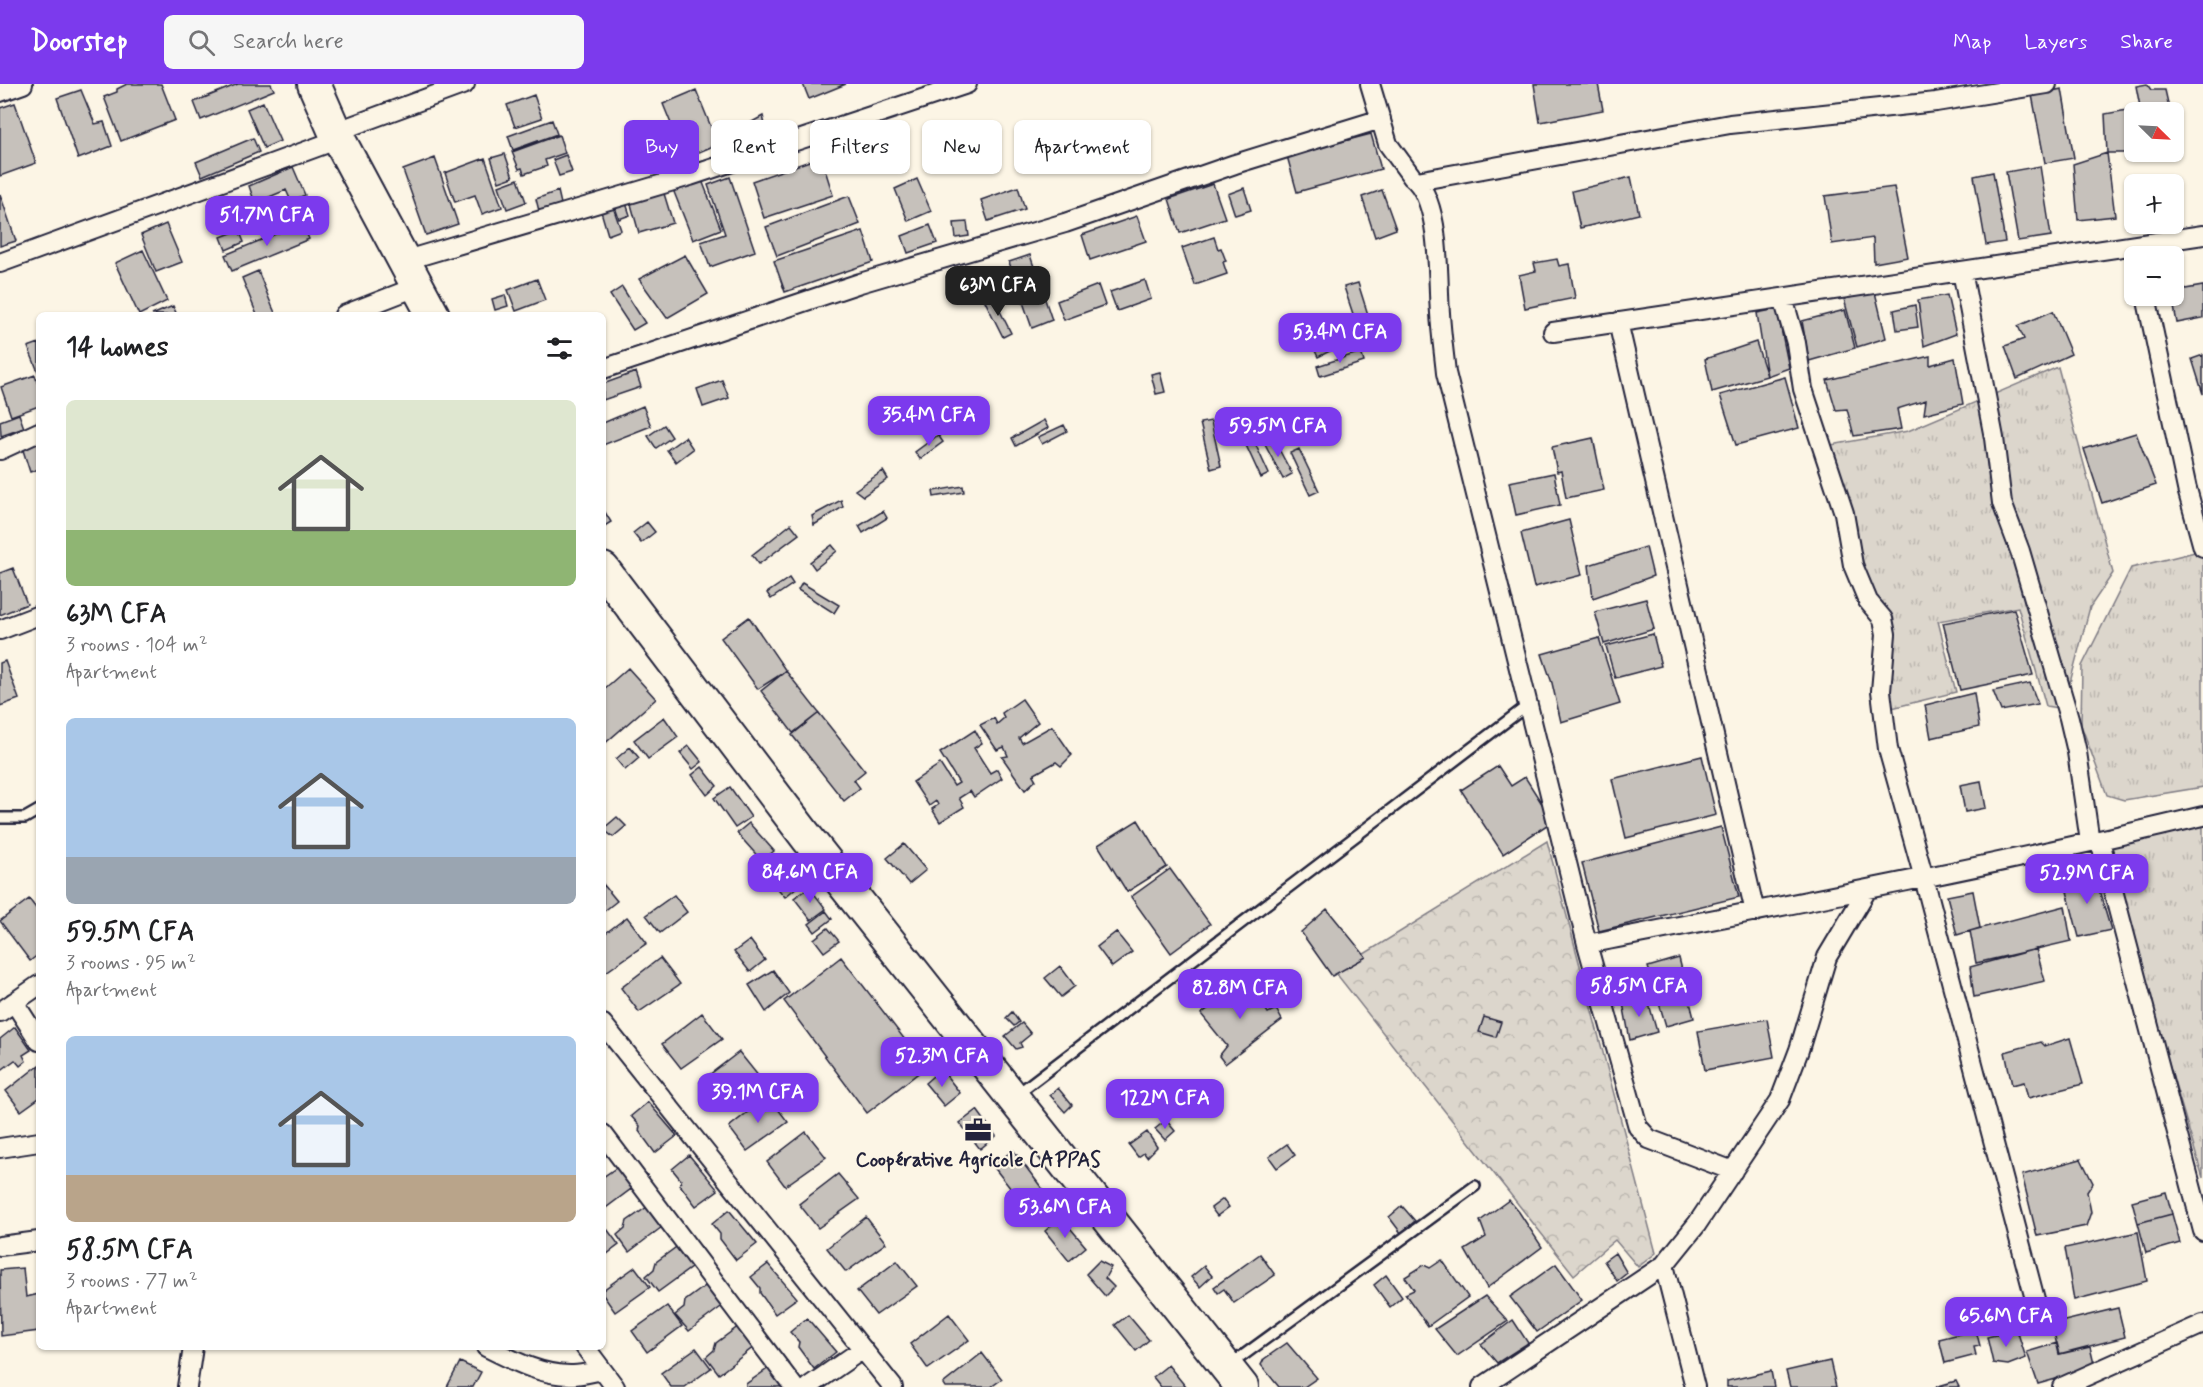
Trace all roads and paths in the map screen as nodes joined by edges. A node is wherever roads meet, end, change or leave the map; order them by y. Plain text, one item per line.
1 (23, 84) edge
2 (314, 84) edge
3 (465, 84) edge
4 (967, 84) edge
5 (1370, 84) edge
6 (2047, 84) edge
7 (0, 92) edge
8 (1381, 119) junction
9 (337, 135) junction
10 (1417, 181) junction
11 (2203, 235) edge
12 (2157, 246) edge
13 (2124, 252) edge
14 (0, 262) edge
15 (1962, 271) junction
16 (409, 274) junction
17 (1783, 298) junction
18 (2148, 306) edge
19 (349, 312) edge
20 (431, 312) edge
21 (1618, 322) junction
22 (1553, 332) dead end
23 (606, 368) edge
24 (36, 433) edge
25 (0, 450) edge
26 (2203, 548) edge
27 (606, 573) edge
28 (36, 616) edge
29 (0, 630) edge
30 (1528, 705) junction
31 (36, 812) edge
32 (2203, 816) edge
33 (0, 818) edge
34 (2095, 841) junction
35 (1924, 878) junction
36 (1867, 890) junction
37 (1755, 912) junction
38 (1587, 944) junction
39 (36, 987) edge
40 (7, 1007) edge
41 (607, 1036) edge
42 (36, 1038) edge
43 (1012, 1097) junction
44 (606, 1138) edge
45 (36, 1143) edge
46 (0, 1149) edge
47 (1732, 1171) junction
48 (1475, 1186) dead end
49 (2203, 1231) edge
50 (36, 1240) edge
51 (0, 1246) edge
52 (1664, 1265) junction
53 (2036, 1303) dead end
54 (2203, 1324) edge
55 (863, 1349) junction
56 (193, 1350) edge
57 (492, 1350) edge
58 (587, 1350) edge
59 (602, 1370) junction
60 (1235, 1377) edge
61 (187, 1387) edge
62 (615, 1387) edge
63 (794, 1387) edge
64 (808, 1387) edge
65 (893, 1387) edge
66 (1482, 1387) edge
67 (1695, 1387) edge
68 (2062, 1387) edge

1 - 7 street
2 - 9 highway
3 - 9 street
4 - 16 street
5 - 8 street
6 - 10 street
8 - 10 street
8 - 23 street
9 - 14 street
9 - 16 highway
10 - 30 street
11 - 12 street
13 - 15 street
15 - 17 street
15 - 34 street
16 - 19 street
16 - 20 highway
17 - 21 street
17 - 35 street
18 - 26 street
21 - 22 street
21 - 37 street
24 - 25 street
27 - 43 highway
28 - 29 street
30 - 38 street
30 - 43 lane
31 - 33 lane
32 - 34 street
34 - 35 street
34 - 49 street
35 - 36 street
35 - 53 street
36 - 37 street
36 - 47 street
37 - 38 street
38 - 47 street
39 - 40 street
40 - 42 street
41 - 55 street
43 - 60 highway
44 - 63 street
45 - 46 street
47 - 52 street
48 - 60 lane
50 - 51 street
52 - 66 street
52 - 67 street
54 - 68 street
55 - 64 street
55 - 65 street
56 - 61 street
57 - 59 street
58 - 59 street
59 - 62 street

